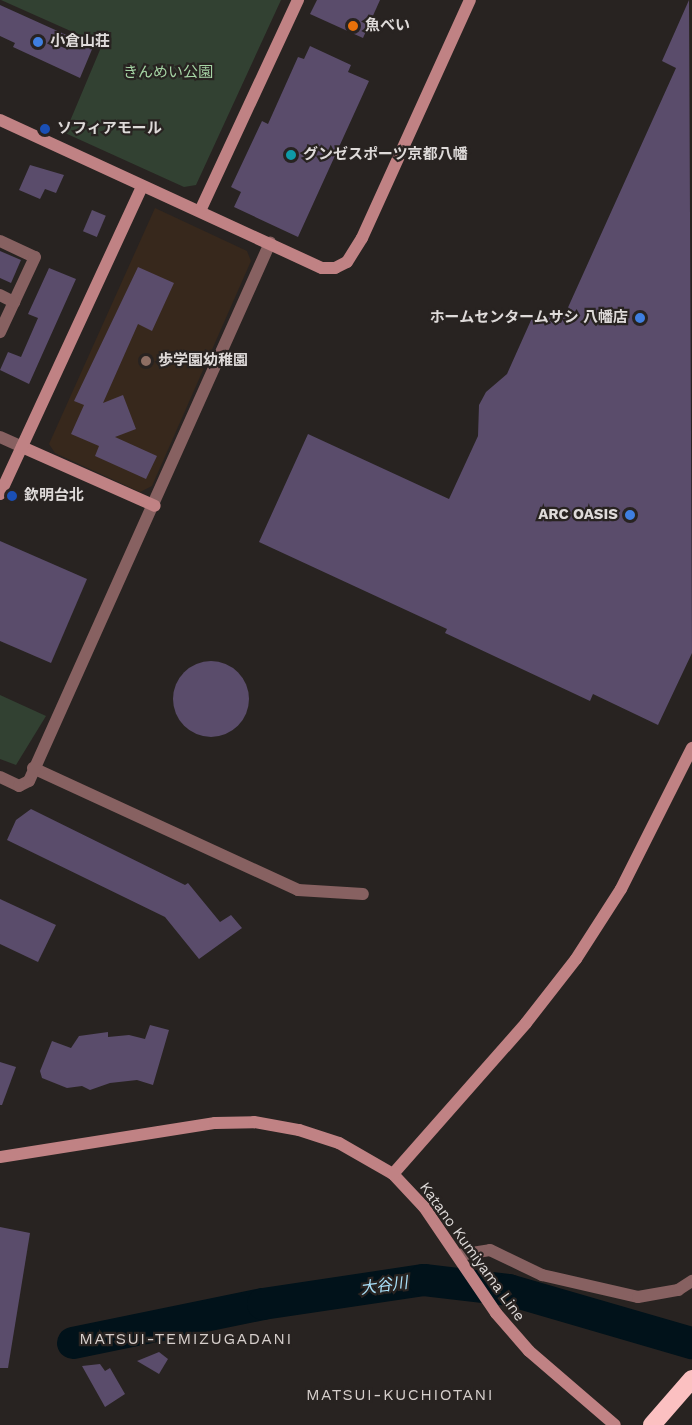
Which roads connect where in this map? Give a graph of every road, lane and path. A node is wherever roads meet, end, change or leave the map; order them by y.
1 (298, 0) edge
2 (470, 0) edge
3 (0, 120) edge
4 (142, 186) junction
5 (200, 211) junction
6 (0, 241) edge
7 (270, 243) junction
8 (0, 296) edge
9 (14, 302) junction
10 (0, 333) edge
11 (0, 437) edge
12 (22, 447) junction
13 (0, 494) edge
14 (154, 506) junction
15 (692, 748) edge
16 (33, 768) junction
17 (0, 777) edge
18 (363, 894) dead end
19 (0, 1157) edge
20 (393, 1174) junction
21 (459, 1255) junction
22 (692, 1281) edge
23 (692, 1379) edge
24 (615, 1425) edge
25 (652, 1425) edge

1 - 5 street
2 - 7 street
3 - 4 street
4 - 5 street
4 - 12 street
5 - 7 street
6 - 9 street
7 - 14 street
8 - 9 street
9 - 10 street
11 - 12 street
12 - 13 street
12 - 14 street
14 - 16 street
15 - 20 street
16 - 17 street
16 - 18 street
19 - 20 street, Katano Kumiyama Line
20 - 21 street, Katano Kumiyama Line
21 - 22 street
21 - 24 street, Katano Kumiyama Line
23 - 25 highway

